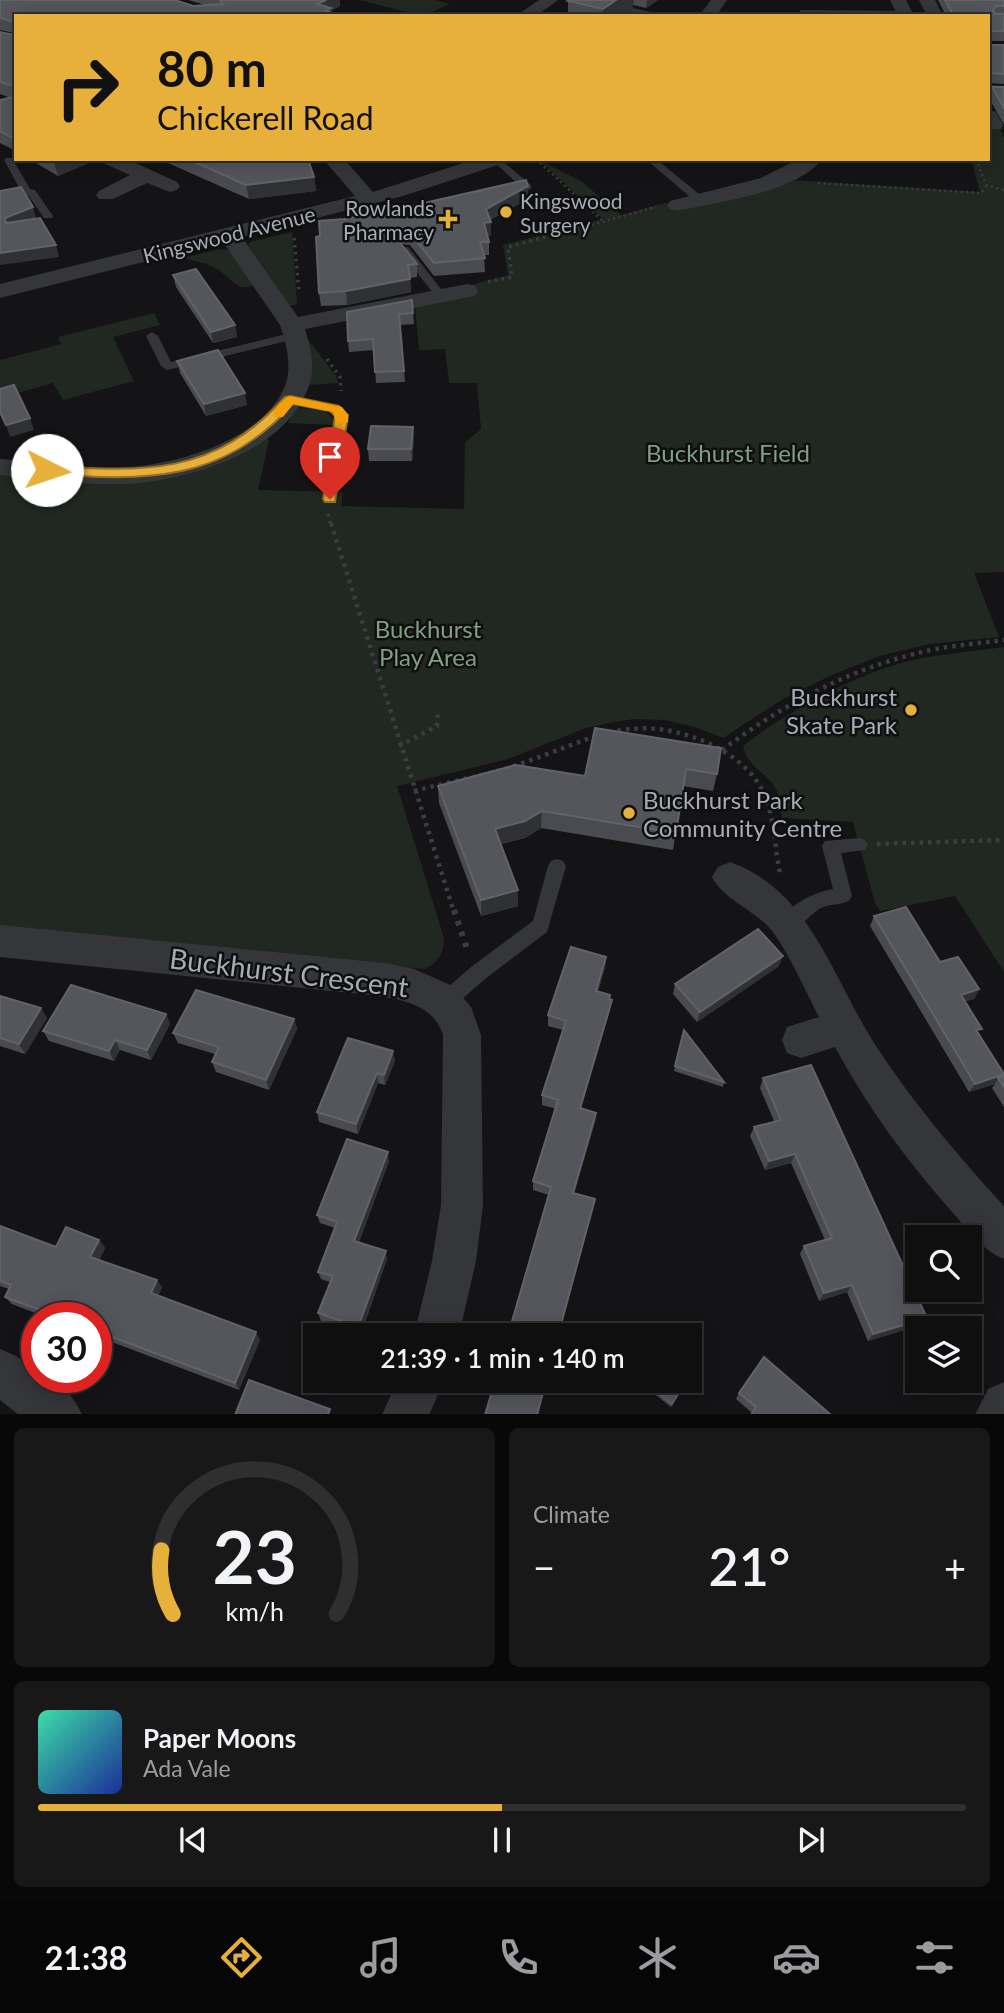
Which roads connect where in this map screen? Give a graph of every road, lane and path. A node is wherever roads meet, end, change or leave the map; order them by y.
1 (550, 0) edge
2 (574, 0) edge
3 (903, 10) edge
4 (803, 12) dead end
5 (527, 14) edge
6 (637, 14) edge
7 (9, 160) dead end
8 (114, 161) edge
9 (335, 161) edge
10 (493, 161) edge
11 (497, 161) edge
12 (538, 161) edge
13 (658, 161) edge
14 (810, 161) edge
15 (977, 161) edge
16 (145, 176) junction
17 (775, 180) junction
18 (987, 185) junction
19 (170, 186) dead end
20 (1004, 190) edge
21 (26, 191) junction
22 (500, 193) edge
23 (106, 195) dead end
24 (0, 197) edge
25 (367, 197) junction
26 (699, 200) junction
27 (677, 205) joint
28 (48, 216) dead end
29 (293, 218) junction
30 (603, 221) junction
31 (229, 234) junction
32 (404, 249) edge
33 (0, 291) edge
34 (467, 291) joint
35 (442, 296) junction
36 (295, 328) junction
37 (152, 336) dead end
38 (290, 400) junction
39 (0, 467) edge
40 (330, 499) joint
41 (1004, 640) edge
42 (438, 712) dead end
43 (399, 746) junction
44 (722, 750) junction
45 (414, 791) junction
46 (1004, 840) edge
47 (859, 845) joint
48 (557, 866) dead end
49 (730, 877) dead end
50 (790, 923) junction
51 (0, 941) edge
52 (478, 973) junction
53 (445, 1002) junction
54 (844, 1027) junction
55 (801, 1040) dead end
56 (1004, 1238) edge
57 (440, 1323) edge
58 (0, 1372) edge
59 (415, 1393) edge
60 (58, 1414) edge
61 (405, 1414) edge

1 - 5 street
2 - 6 street
3 - 4 lane
7 - 21 lane
8 - 16 street
9 - 25 street
10 - 25 street, Kingswood Avenue
11 - 22 lane
12 - 30 path
13 - 26 lane
14 - 17 street
15 - 18 path
16 - 19 street
16 - 23 street
17 - 18 path
17 - 26 street
18 - 20 path
21 - 24 lane
21 - 28 lane
25 - 29 street, Kingswood Avenue
26 - 27 street
27 - 30 path
29 - 31 street, Kingswood Avenue
29 - 36 path
30 - 34 path
31 - 33 street, Kingswood Avenue
31 - 36 street
32 - 35 lane
34 - 35 street
35 - 36 street
36 - 37 lane
36 - 38 street
38 - 39 street
38 - 40 lane
40 - 43 path
41 - 44 path
42 - 43 path
43 - 45 path
44 - 45 path
44 - 50 path
45 - 52 path
46 - 47 path
47 - 50 lane
48 - 52 lane
49 - 50 street
50 - 54 street
51 - 53 street, Buckhurst Crescent
52 - 53 lane
53 - 57 street
54 - 55 street
54 - 56 street
58 - 60 street
59 - 61 street

